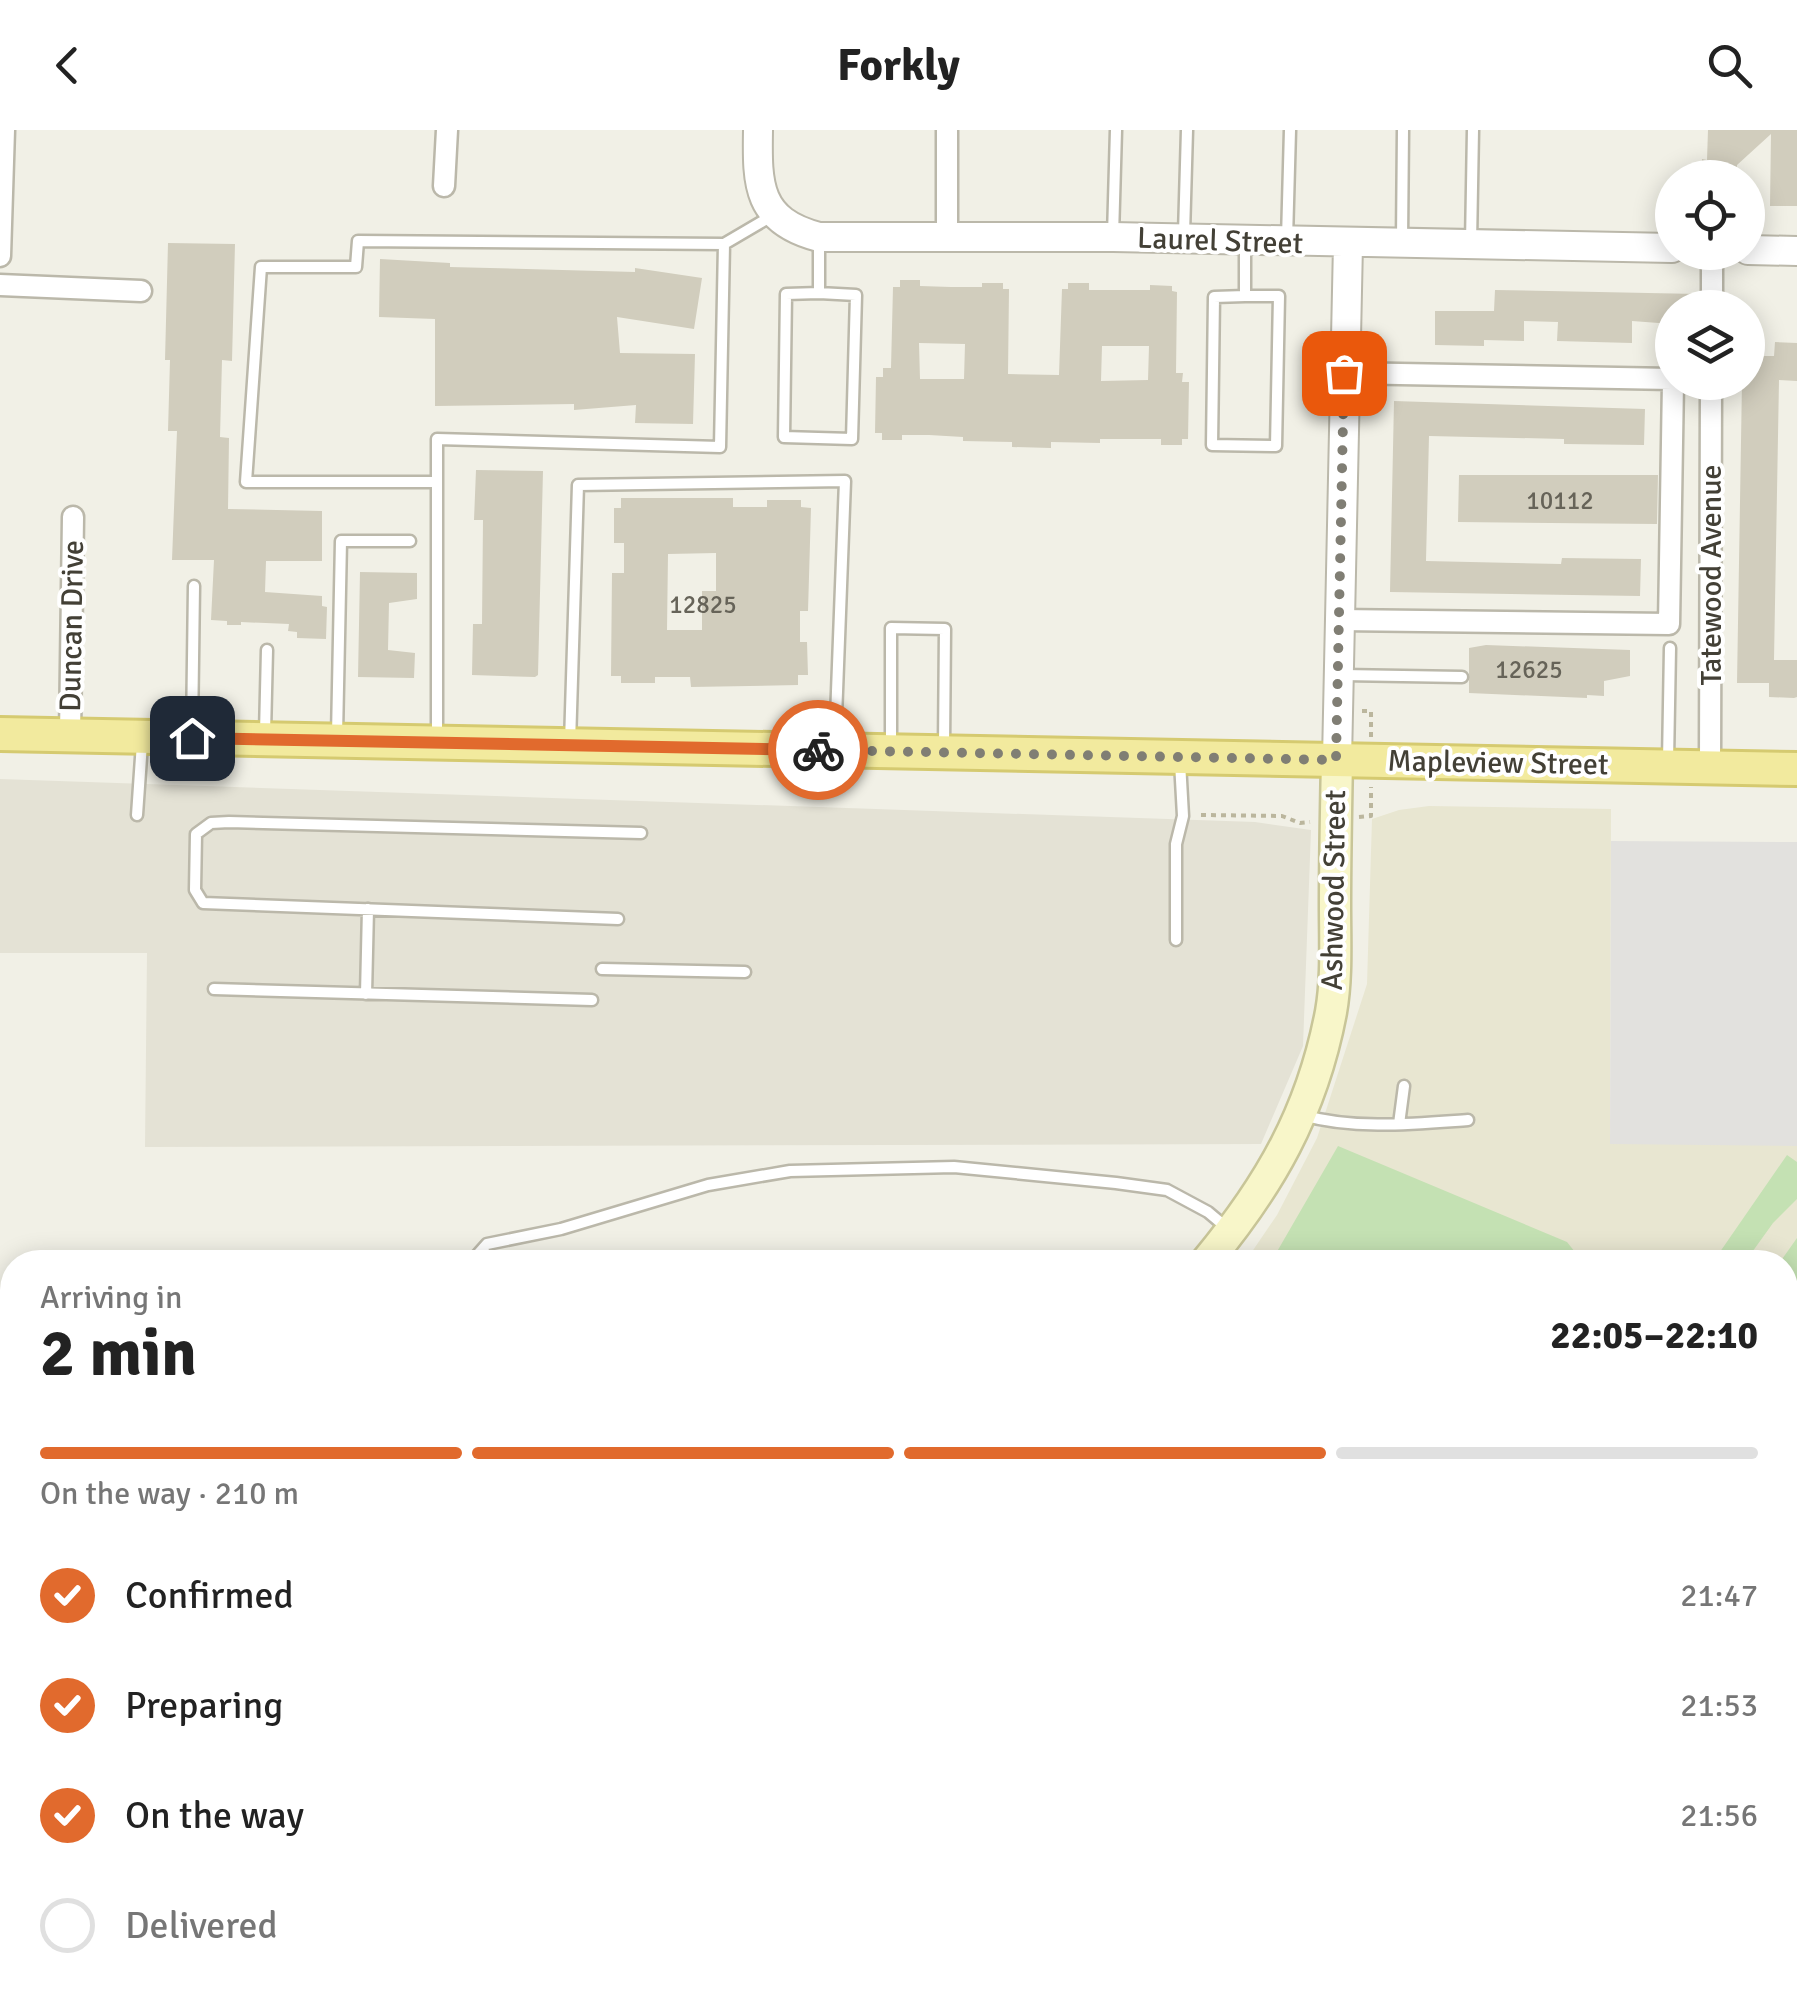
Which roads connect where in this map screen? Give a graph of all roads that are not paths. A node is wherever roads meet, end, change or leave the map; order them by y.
1 (4, 130) edge
2 (447, 130) edge
3 (758, 130) edge
4 (947, 130) edge
5 (1116, 130) edge
6 (1187, 130) edge
7 (1290, 130) edge
8 (1404, 130) edge
9 (1473, 130) edge
10 (444, 186) dead end
11 (775, 214) junction
12 (819, 236) junction
13 (1113, 237) junction
14 (947, 238) junction
15 (1184, 240) junction
16 (1245, 242) junction
17 (1286, 242) junction
18 (1402, 242) junction
19 (724, 244) junction
20 (1348, 244) junction
21 (1470, 244) junction
22 (1655, 248) edge
23 (1765, 250) edge
24 (1797, 251) edge
25 (0, 256) edge
26 (0, 285) edge
27 (142, 291) dead end
28 (819, 293) junction
29 (1245, 296) junction
30 (1344, 373) junction
31 (1655, 380) edge
32 (1673, 400) edge
33 (1712, 400) edge
34 (437, 482) junction
35 (73, 517) dead end
36 (410, 541) dead end
37 (194, 586) dead end
38 (1339, 620) junction
39 (1670, 648) dead end
40 (267, 650) dead end
41 (1338, 674) junction
42 (1462, 677) dead end
43 (0, 734) edge
44 (70, 735) junction
45 (143, 737) junction
46 (192, 738) junction
47 (264, 739) junction
48 (337, 741) junction
49 (437, 743) junction
50 (570, 745) junction
51 (835, 750) junction
52 (892, 751) junction
53 (944, 752) junction
54 (1179, 757) junction
55 (1336, 760) junction
56 (1668, 767) junction
57 (1710, 768) junction
58 (1797, 769) edge
59 (137, 815) dead end
60 (641, 833) dead end
61 (368, 909) junction
62 (618, 918) dead end
63 (1176, 940) dead end
64 (602, 969) dead end
65 (745, 972) dead end
66 (214, 989) dead end
67 (366, 994) junction
68 (592, 1000) dead end
69 (1404, 1086) dead end
70 (1301, 1115) junction
71 (1468, 1120) dead end
72 (1399, 1124) junction
73 (1232, 1232) junction
74 (482, 1250) edge
75 (1216, 1250) edge

1 - 25 street
2 - 10 street
3 - 11 street
4 - 14 street
5 - 13 lane
6 - 15 lane
7 - 17 lane
8 - 18 lane
9 - 21 lane
11 - 12 street, Laurel Street
11 - 19 lane
12 - 14 street, Laurel Street
12 - 28 lane
13 - 14 street, Laurel Street
13 - 15 street, Laurel Street
15 - 16 street, Laurel Street
16 - 17 street, Laurel Street
16 - 29 lane
17 - 20 street, Laurel Street
18 - 20 street, Laurel Street
18 - 21 street, Laurel Street
19 - 34 lane
19 - 34 lane
20 - 30 street, Ashwood Street
21 - 22 street, Laurel Street
23 - 24 street
26 - 27 street
28 - 28 lane
29 - 29 lane
30 - 31 street
30 - 38 street, Ashwood Street
32 - 38 street
33 - 57 street, Tatewood Avenue
34 - 49 lane
35 - 44 street, Duncan Drive
36 - 48 lane
37 - 46 lane
38 - 41 street, Ashwood Street
39 - 56 lane
40 - 47 lane
41 - 42 lane
41 - 55 street, Ashwood Street
43 - 44 main road, Mapleview Street
44 - 45 main road, Mapleview Street
45 - 46 main road, Mapleview Street
45 - 59 lane
46 - 47 main road, Mapleview Street
47 - 48 main road, Mapleview Street
48 - 49 main road, Mapleview Street
49 - 50 main road, Mapleview Street
50 - 51 main road, Mapleview Street
50 - 51 lane
51 - 52 main road, Mapleview Street
52 - 53 main road, Mapleview Street
52 - 53 lane
53 - 54 main road, Mapleview Street
54 - 55 main road, Mapleview Street
54 - 63 lane
55 - 56 main road, Mapleview Street
55 - 70 main road, Ashwood Street
56 - 57 main road, Mapleview Street
57 - 58 main road, Mapleview Street
60 - 61 lane
61 - 62 lane
61 - 67 lane
64 - 65 lane
66 - 67 lane
67 - 68 lane
69 - 72 lane
70 - 72 lane
70 - 73 main road, Ashwood Street
71 - 72 lane
73 - 74 lane
73 - 75 main road, Ashwood Street

